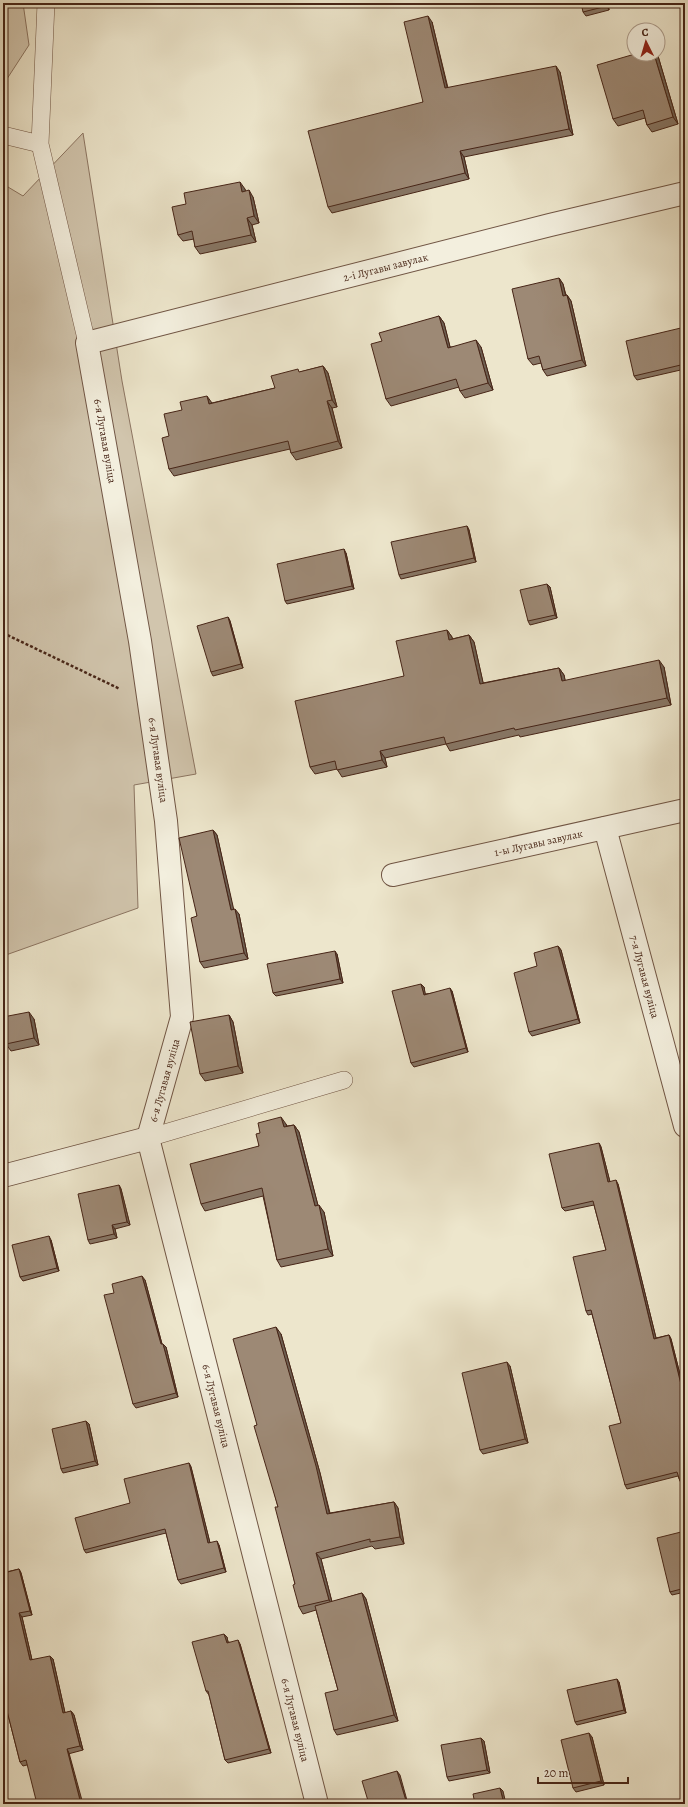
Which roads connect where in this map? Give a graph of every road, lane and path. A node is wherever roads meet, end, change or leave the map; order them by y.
1 (46, 3) edge
2 (3, 135) edge
3 (40, 144) junction
4 (685, 193) edge
5 (87, 343) junction
6 (3, 633) edge
7 (149, 704) junction
8 (685, 810) edge
9 (605, 828) junction
10 (393, 875) dead end
11 (344, 1080) dead end
12 (685, 1126) edge
13 (148, 1138) junction
14 (3, 1176) edge
15 (317, 1804) edge

1 - 3 lane
2 - 3 lane
3 - 5 lane
4 - 5 street, 2-і Лугавы завулак
5 - 7 street, 6-я Лугавая вуліца
6 - 7 path
7 - 13 street, 6-я Лугавая вуліца
8 - 9 street, 1-ы Лугавы завулак
9 - 10 street, 1-ы Лугавы завулак
9 - 12 street, 7-я Лугавая вуліца
11 - 13 lane
13 - 14 street
13 - 15 street, 6-я Лугавая вуліца

